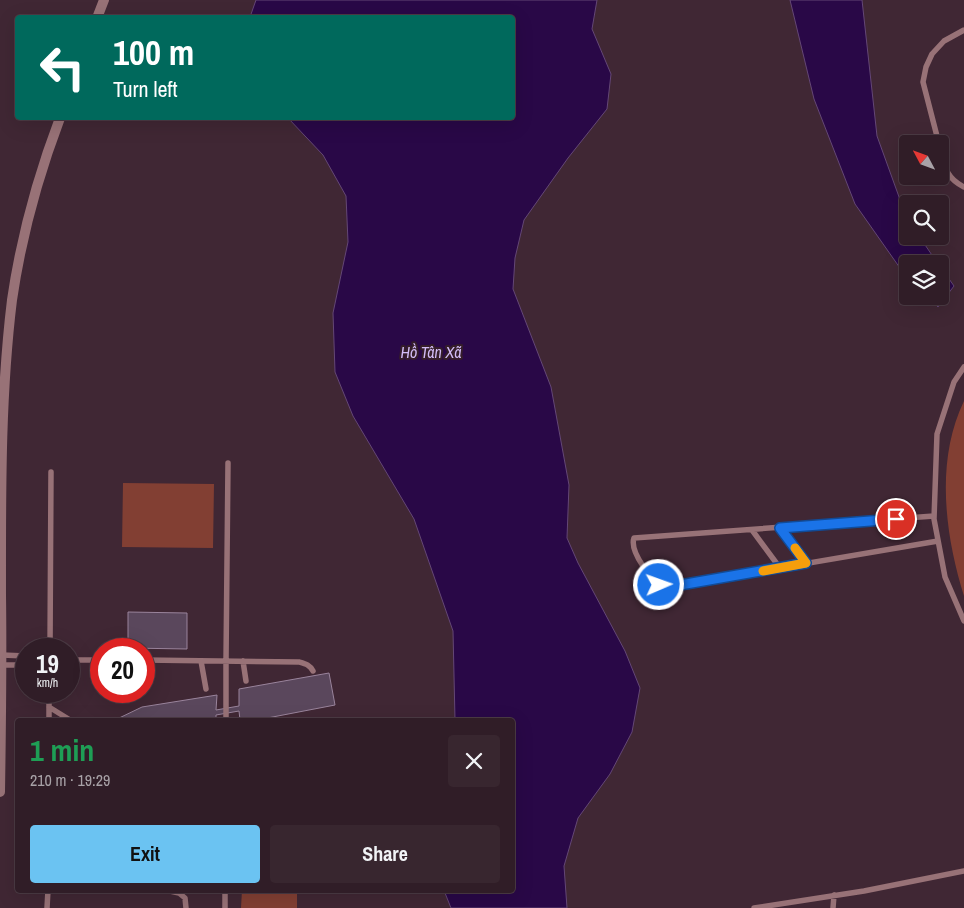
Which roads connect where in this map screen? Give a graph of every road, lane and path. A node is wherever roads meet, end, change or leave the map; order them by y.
1 (104, 0) edge
2 (98, 15) edge
3 (964, 30) edge
4 (59, 120) edge
5 (937, 135) edge
6 (949, 175) edge
7 (964, 187) edge
8 (964, 366) edge
9 (228, 463) dead end
10 (51, 472) dead end
11 (934, 516) junction
12 (780, 528) junction
13 (752, 530) junction
14 (938, 541) junction
15 (806, 563) junction
16 (780, 568) junction
17 (964, 621) edge
18 (50, 638) edge
19 (15, 658) edge
20 (2, 660) junction
21 (155, 660) edge
22 (201, 660) junction
23 (226, 661) junction
24 (243, 661) junction
25 (15, 663) edge
26 (313, 671) dead end
27 (246, 681) dead end
28 (206, 689) dead end
29 (49, 703) edge
30 (49, 707) junction
31 (49, 718) edge
32 (67, 718) edge
33 (226, 718) edge
34 (0, 792) edge
35 (964, 871) edge
36 (48, 893) edge
37 (179, 893) edge
38 (225, 893) edge
39 (834, 896) junction
40 (794, 905) edge
41 (47, 908) edge
42 (186, 908) edge
43 (224, 908) edge
44 (754, 908) edge
45 (833, 908) edge

1 - 2 street
3 - 5 lane
4 - 20 street
6 - 7 lane
8 - 11 lane
9 - 23 lane
10 - 18 lane
11 - 12 lane
11 - 14 lane
12 - 13 lane
12 - 15 lane
13 - 16 lane
13 - 16 lane
14 - 15 lane
14 - 17 lane
15 - 16 lane
19 - 20 lane
20 - 25 lane
20 - 34 street
21 - 22 lane
22 - 23 lane
22 - 28 lane
23 - 24 lane
23 - 33 lane
24 - 26 lane
24 - 27 lane
29 - 30 lane
30 - 31 lane
30 - 32 lane
35 - 39 lane
36 - 41 lane
37 - 42 lane
38 - 43 lane
39 - 40 lane
39 - 45 lane
40 - 44 lane

